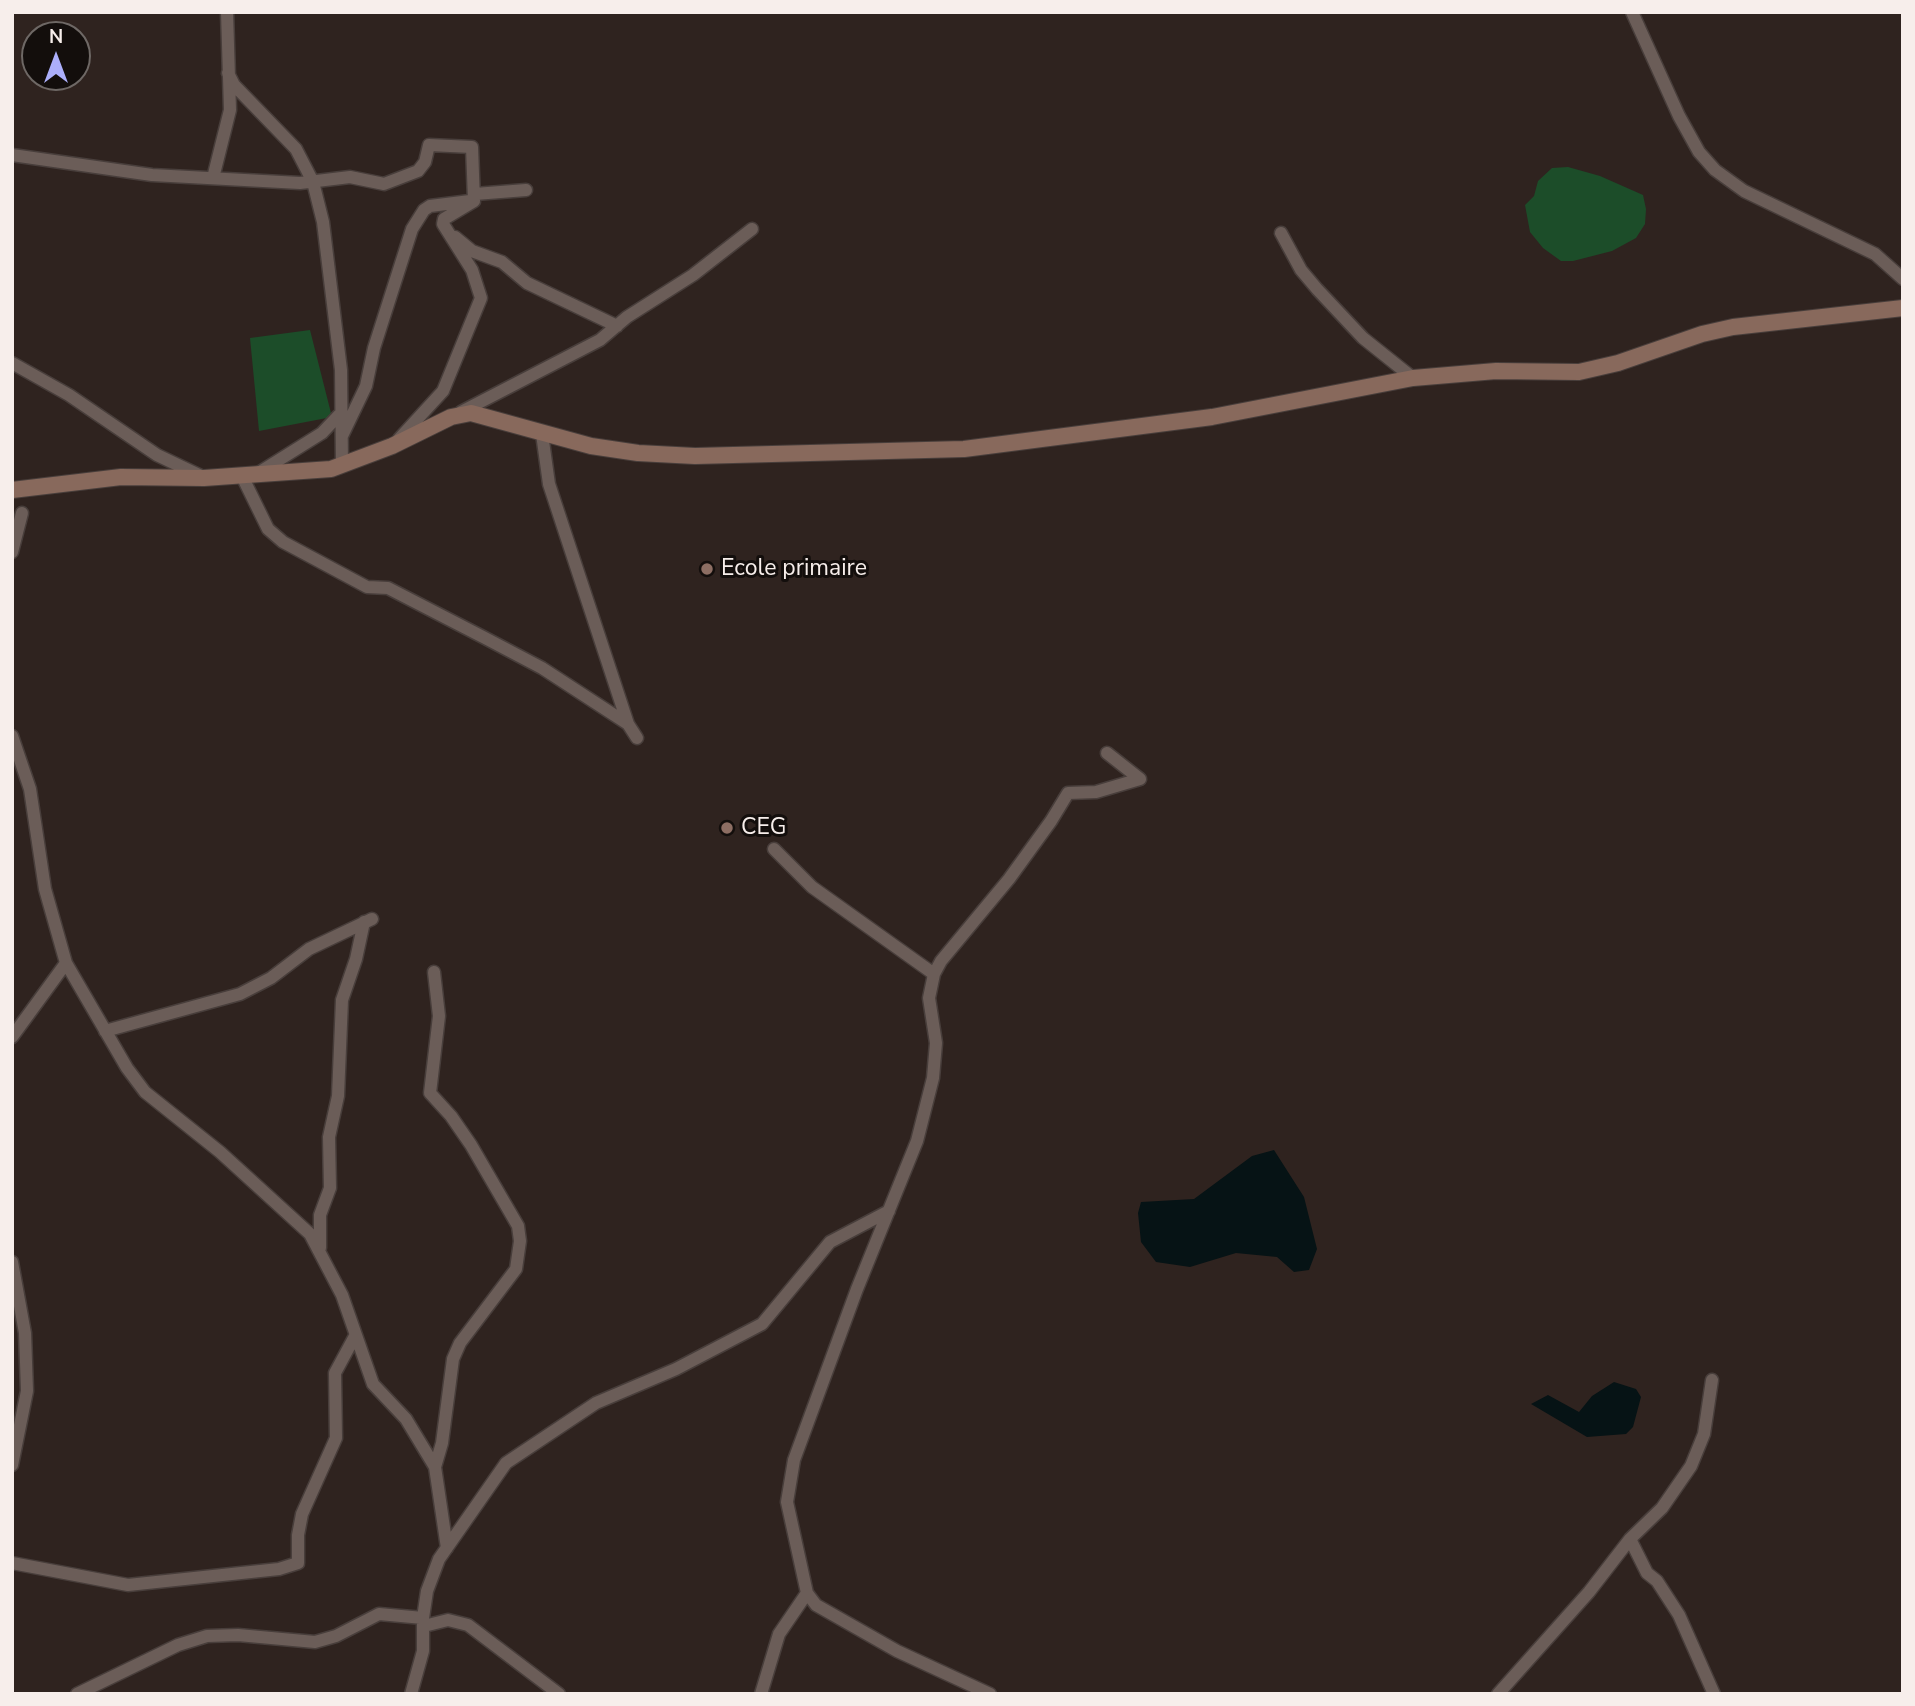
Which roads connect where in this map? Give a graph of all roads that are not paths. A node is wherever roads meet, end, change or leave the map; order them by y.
1 (227, 12) edge
2 (1632, 12) edge
3 (228, 73) junction
4 (12, 155) edge
5 (213, 178) junction
6 (313, 181) junction
7 (526, 190) dead end
8 (475, 197) junction
9 (752, 229) dead end
10 (446, 230) junction
11 (1281, 233) dead end
12 (1903, 279) edge
13 (1903, 308) edge
14 (617, 326) junction
15 (12, 363) edge
16 (1413, 378) junction
17 (339, 415) junction
18 (451, 417) junction
19 (542, 434) junction
20 (341, 440) junction
21 (392, 446) junction
22 (342, 465) junction
23 (248, 476) junction
24 (204, 478) junction
25 (12, 490) edge
26 (22, 513) dead end
27 (15, 533) edge
28 (12, 552) edge
29 (628, 724) junction
30 (12, 736) edge
31 (637, 738) dead end
32 (1107, 753) dead end
33 (774, 849) dead end
34 (66, 963) junction
35 (434, 972) dead end
36 (934, 974) junction
37 (105, 1031) junction
38 (12, 1037) edge
39 (889, 1211) junction
40 (320, 1254) junction
41 (12, 1262) edge
42 (355, 1336) junction
43 (1712, 1380) dead end
44 (12, 1465) edge
45 (435, 1467) junction
46 (1630, 1539) junction
47 (447, 1548) junction
48 (12, 1563) edge
49 (807, 1593) junction
50 (424, 1622) junction
51 (77, 1694) edge
52 (411, 1694) edge
53 (559, 1694) edge
54 (761, 1694) edge
55 (990, 1694) edge
56 (1498, 1694) edge
57 (1714, 1694) edge

1 - 3 street
2 - 12 street
3 - 5 street
3 - 6 street
4 - 5 street
5 - 6 street
6 - 8 street
6 - 17 street
7 - 8 street
8 - 10 street
8 - 20 street
9 - 14 street
10 - 14 street
10 - 21 street
11 - 16 street
13 - 16 street
14 - 18 street
15 - 24 street
16 - 19 street
17 - 20 street
17 - 23 street
18 - 19 street
18 - 21 street
19 - 29 street
20 - 22 street
21 - 22 street
22 - 23 street
23 - 24 street
23 - 29 street
24 - 25 street
26 - 27 street
27 - 28 street
29 - 31 street
30 - 34 street
32 - 36 street
33 - 36 street
34 - 37 street
34 - 38 street
35 - 45 street
36 - 39 street
37 - 40 street
37 - 40 street
39 - 47 street
39 - 49 street
40 - 42 street
41 - 44 street
42 - 45 street
42 - 48 street
43 - 46 street
45 - 47 street
46 - 56 street
46 - 57 street
47 - 50 street
49 - 54 street
49 - 55 street
50 - 51 street
50 - 52 street
50 - 53 street

